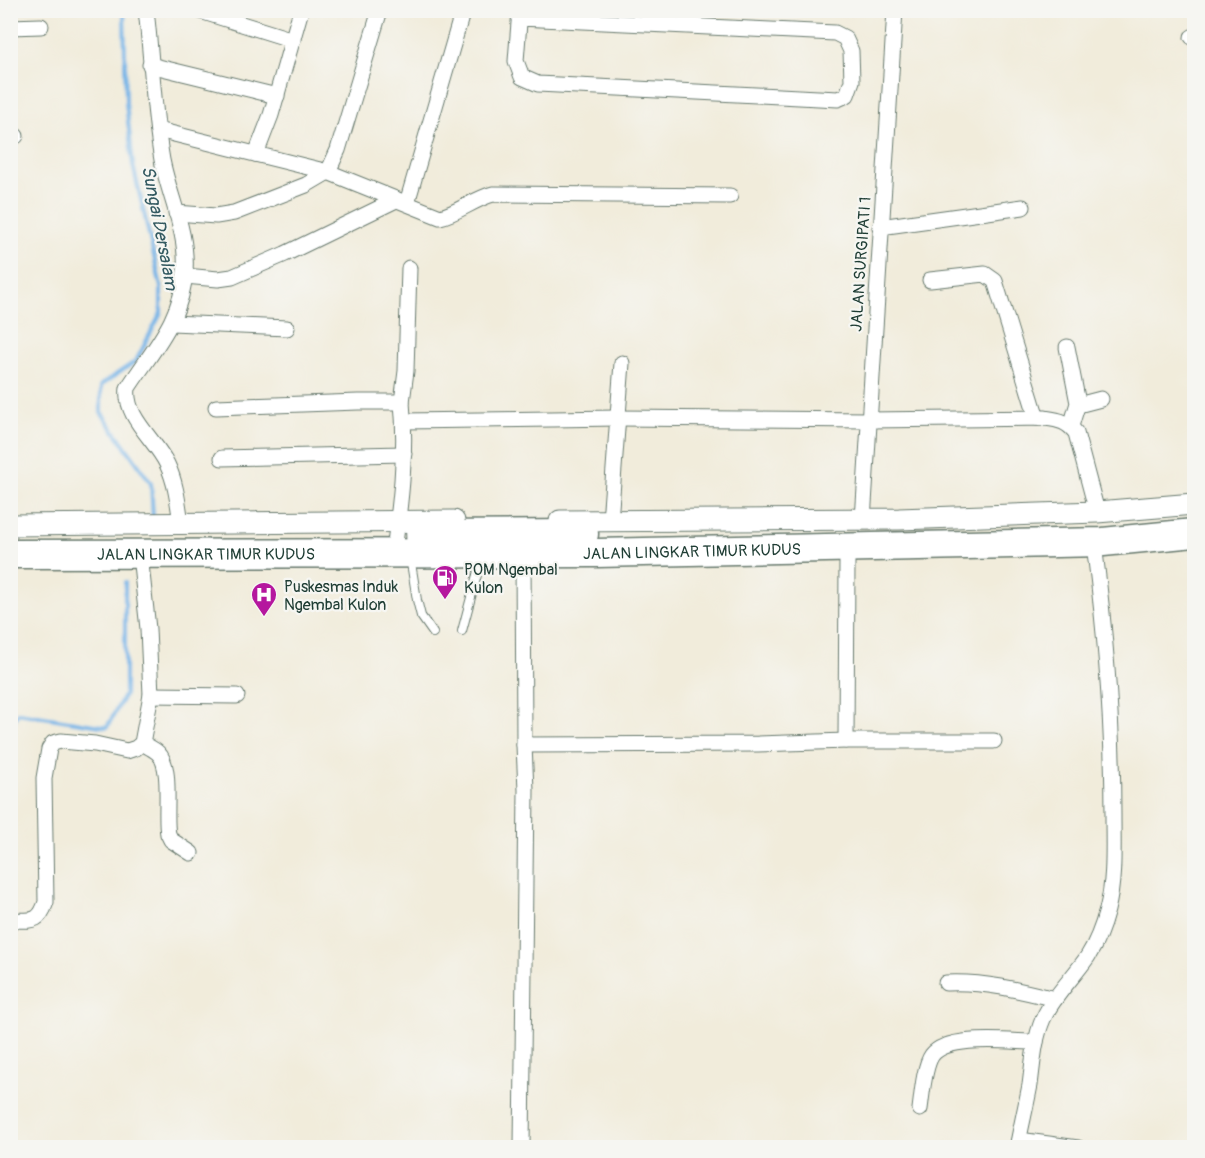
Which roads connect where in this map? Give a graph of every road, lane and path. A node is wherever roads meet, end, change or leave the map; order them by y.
1 (146, 10) edge
2 (197, 10) edge
3 (301, 10) edge
4 (380, 10) edge
5 (464, 10) edge
6 (895, 10) edge
7 (520, 14) edge
8 (41, 26) dead end
9 (10, 27) edge
10 (293, 40) junction
11 (150, 65) junction
12 (276, 96) junction
13 (158, 130) junction
14 (256, 154) junction
15 (328, 172) junction
16 (730, 196) dead end
17 (402, 202) junction
18 (1023, 207) dead end
19 (176, 213) junction
20 (880, 227) junction
21 (409, 268) dead end
22 (185, 276) junction
23 (930, 280) dead end
24 (172, 323) junction
25 (287, 328) dead end
26 (1067, 347) dead end
27 (622, 363) dead end
28 (1101, 399) dead end
29 (402, 402) junction
30 (1078, 405) junction
31 (216, 406) dead end
32 (618, 418) junction
33 (1037, 418) junction
34 (868, 420) junction
35 (404, 421) junction
36 (1071, 426) junction
37 (404, 454) junction
38 (222, 458) dead end
39 (1194, 504) edge
40 (1097, 512) junction
41 (1194, 516) edge
42 (863, 520) junction
43 (610, 521) junction
44 (181, 523) junction
45 (10, 525) edge
46 (1194, 533) edge
47 (10, 536) edge
48 (403, 543) junction
49 (481, 544) junction
50 (1194, 544) edge
51 (1095, 552) junction
52 (10, 554) edge
53 (523, 558) junction
54 (848, 561) junction
55 (141, 564) junction
56 (10, 565) edge
57 (462, 631) dead end
58 (433, 633) dead end
59 (151, 695) junction
60 (237, 696) dead end
61 (846, 741) junction
62 (994, 741) dead end
63 (142, 743) junction
64 (524, 745) junction
65 (190, 853) dead end
66 (10, 920) edge
67 (946, 983) dead end
68 (1055, 999) junction
69 (1036, 1042) junction
70 (920, 1109) dead end
71 (1018, 1144) edge
72 (522, 1148) edge
73 (1078, 1148) edge

1 - 11 street
2 - 10 street
3 - 10 street
4 - 15 street
5 - 17 street
6 - 20 street, JALAN SURGIPATI 1
7 - 7 street
8 - 9 street
10 - 12 street
11 - 12 street
11 - 13 street
12 - 14 street
13 - 14 street
13 - 19 street
14 - 15 street
15 - 17 street
15 - 19 street
16 - 17 street
17 - 22 street
18 - 20 street
19 - 22 street
20 - 34 street, JALAN SURGIPATI 1
21 - 29 street
22 - 24 street
23 - 33 street
24 - 25 street
24 - 44 street
26 - 30 street
27 - 32 street
28 - 30 street
29 - 31 street
29 - 35 street
30 - 36 street
32 - 34 street
32 - 35 street
32 - 43 street
33 - 34 street
33 - 36 street
34 - 42 street, JALAN SURGIPATI 1
35 - 37 street
36 - 40 street
37 - 38 street
37 - 48 street
39 - 40 street
40 - 42 street
41 - 49 highway, JALAN LINGKAR TIMUR KUDUS
42 - 43 street
43 - 48 street
44 - 45 street
44 - 48 street
46 - 53 highway, JALAN LINGKAR TIMUR KUDUS
47 - 48 highway, JALAN LINGKAR TIMUR KUDUS
48 - 49 highway, JALAN LINGKAR TIMUR KUDUS
48 - 52 highway, JALAN LINGKAR TIMUR KUDUS
48 - 55 street
48 - 58 lane
49 - 53 highway, JALAN LINGKAR TIMUR KUDUS
49 - 57 lane
50 - 51 street
51 - 54 street
51 - 68 street
53 - 54 street
53 - 64 street
54 - 61 street
55 - 56 street
55 - 59 street
59 - 60 street
59 - 63 street
61 - 62 street
61 - 64 street
63 - 65 street
63 - 66 street
64 - 72 street
67 - 68 street
68 - 69 street
69 - 70 street
69 - 71 street
71 - 73 street

